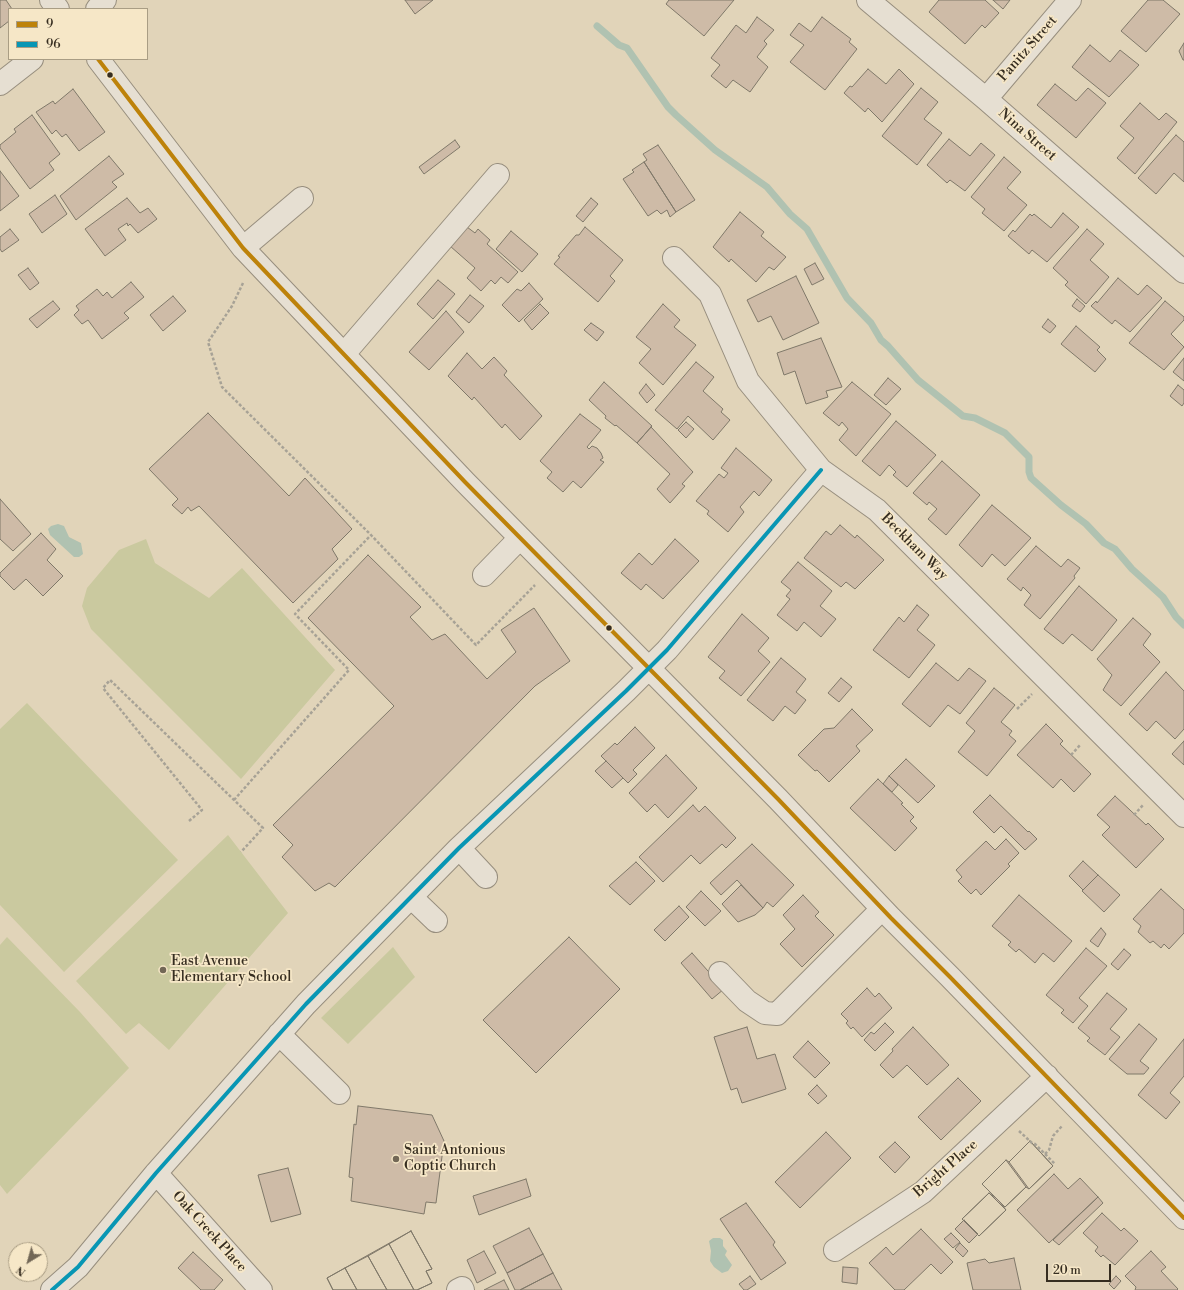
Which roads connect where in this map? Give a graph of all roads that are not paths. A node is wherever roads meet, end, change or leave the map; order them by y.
1 (51, 0) edge
2 (105, 0) edge
3 (868, 0) edge
4 (1070, 0) edge
5 (57, 8) edge
6 (98, 8) edge
7 (31, 60) edge
8 (99, 60) edge
9 (0, 84) edge
10 (986, 99) junction
11 (498, 175) dead end
12 (302, 198) dead end
13 (243, 248) junction
14 (674, 258) dead end
15 (1184, 272) edge
16 (344, 354) junction
17 (821, 470) junction
18 (520, 538) junction
19 (484, 575) dead end
20 (649, 668) junction
21 (1184, 816) edge
22 (459, 848) junction
23 (486, 877) dead end
24 (411, 896) junction
25 (882, 909) junction
26 (436, 921) dead end
27 (720, 973) dead end
28 (279, 1034) junction
29 (1047, 1076) junction
30 (339, 1092) dead end
31 (156, 1173) junction
32 (1184, 1218) edge
33 (835, 1250) dead end
34 (52, 1290) edge
35 (261, 1290) edge
36 (458, 1290) edge
37 (463, 1290) edge

1 - 5 street
2 - 6 street
3 - 10 street, Nina Street
4 - 10 street, Panitz Street
7 - 9 street
8 - 13 street
10 - 15 street, Nina Street
11 - 16 street
12 - 13 street
13 - 16 street
14 - 17 street, Beckham Way
16 - 18 street
17 - 20 street
17 - 21 street, Beckham Way
18 - 19 street
18 - 20 street
20 - 22 street
20 - 25 street
22 - 23 street
22 - 24 street
24 - 26 street
24 - 28 street
25 - 27 street
25 - 29 street
28 - 30 street
28 - 31 street
29 - 32 street
29 - 33 street, Bright Place
31 - 34 street
31 - 35 street, Oak Creek Place
36 - 37 street

